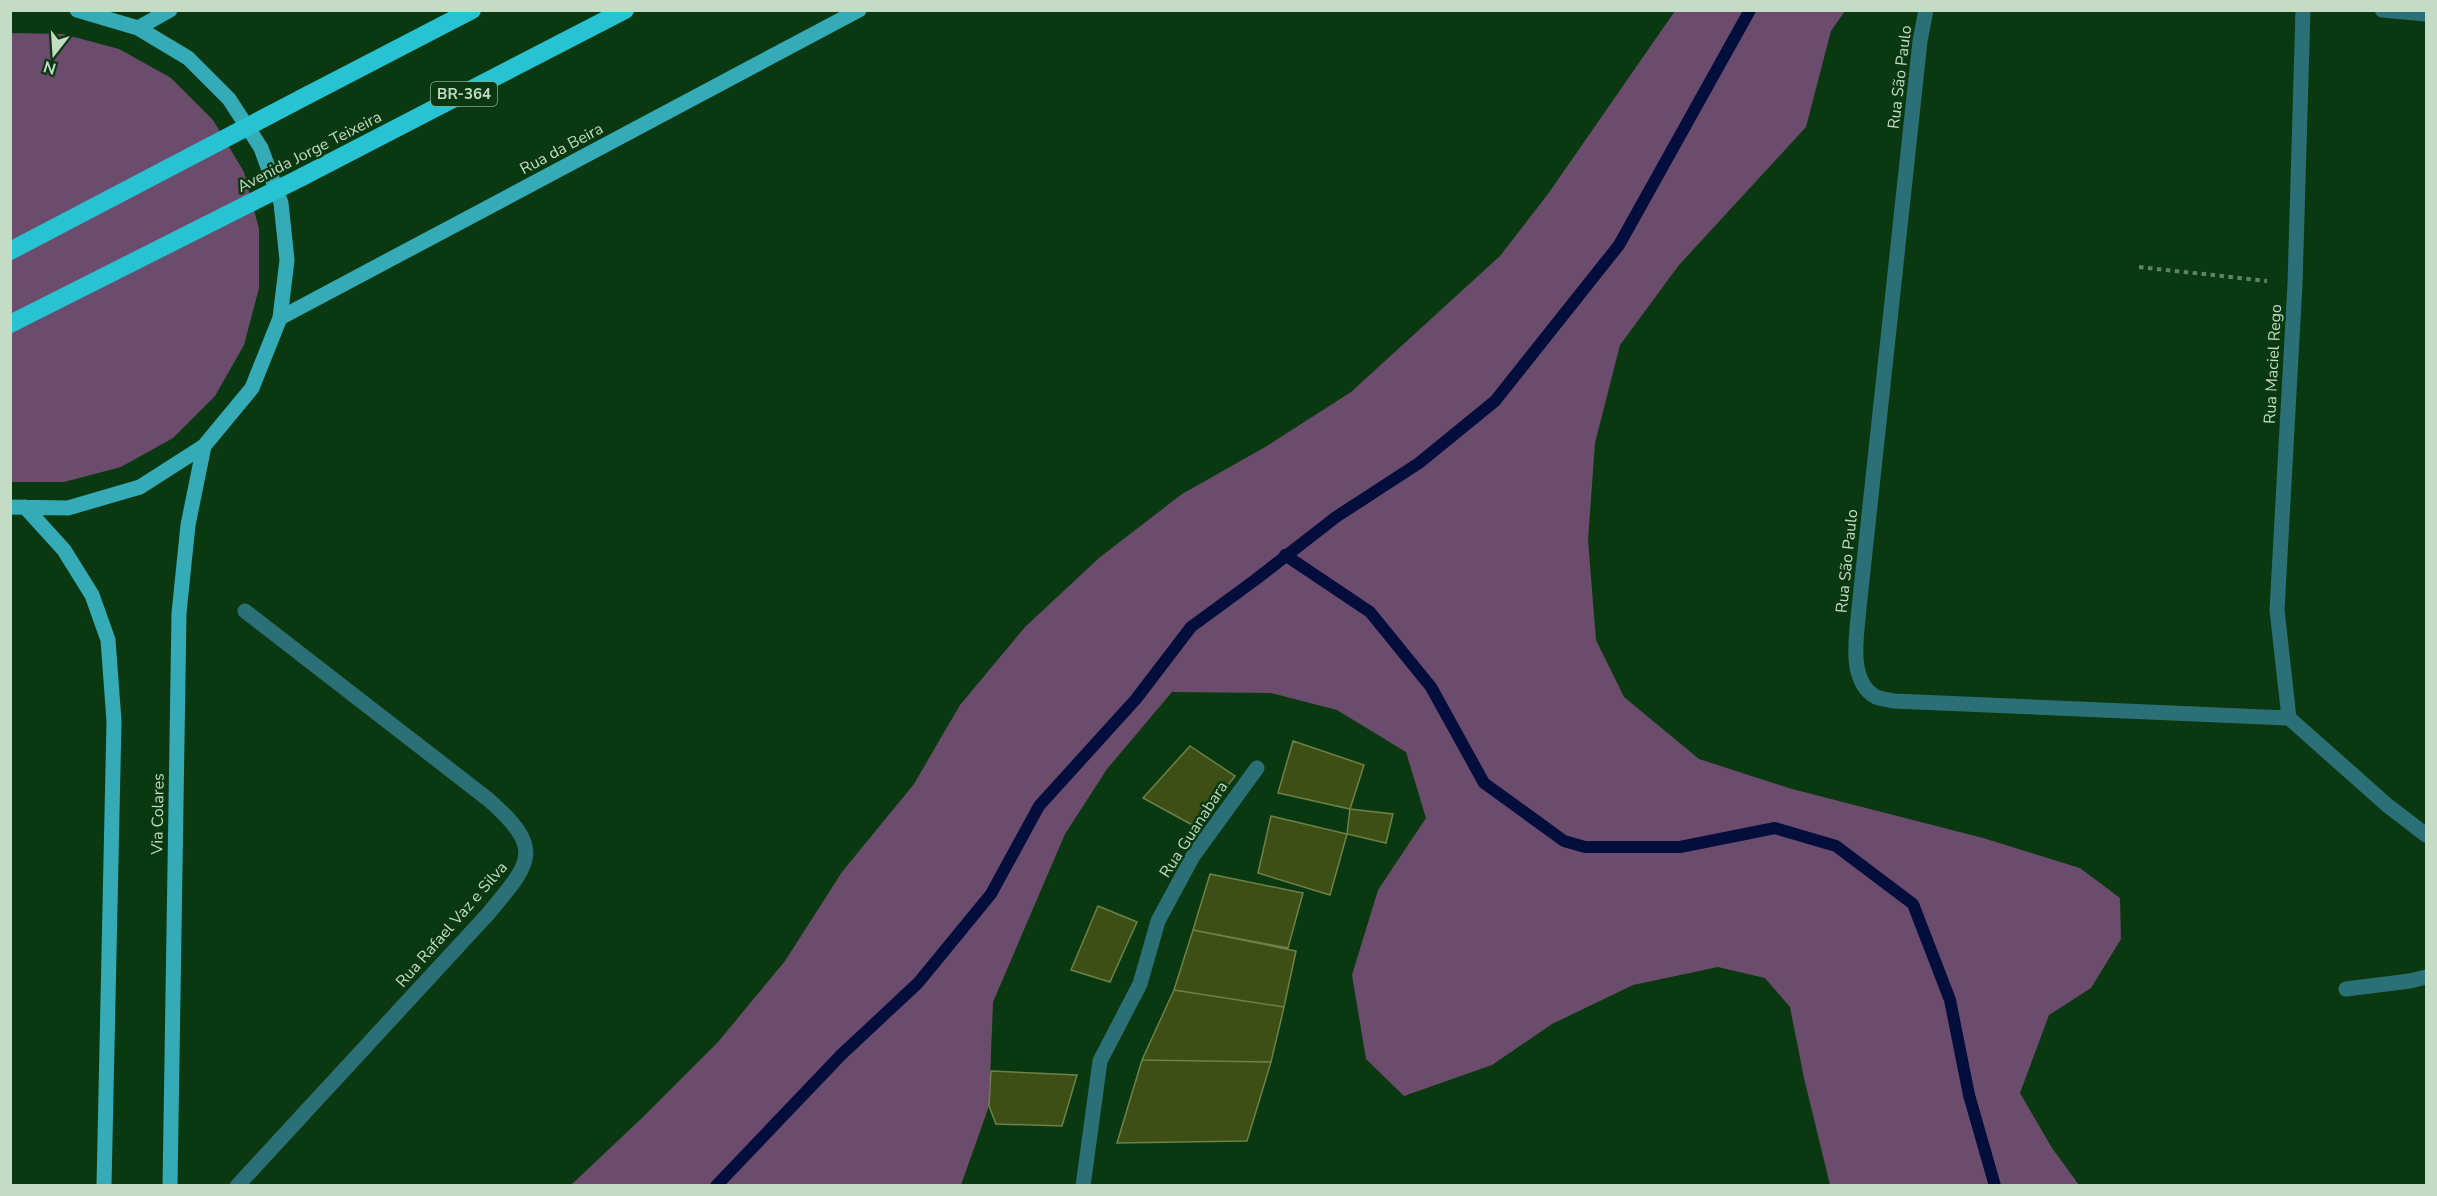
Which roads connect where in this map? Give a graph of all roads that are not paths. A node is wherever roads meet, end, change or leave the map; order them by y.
1 (77, 10) edge
2 (170, 10) edge
3 (472, 10) edge
4 (625, 10) edge
5 (860, 10) edge
6 (1926, 10) edge
7 (2303, 10) edge
8 (2382, 10) edge
9 (2427, 14) edge
10 (138, 28) junction
11 (10, 251) edge
12 (280, 318) junction
13 (10, 324) edge
14 (204, 446) junction
15 (18, 507) edge
16 (245, 611) dead end
17 (2289, 718) junction
18 (1257, 768) dead end
19 (2427, 835) edge
20 (2427, 977) edge
21 (2346, 989) dead end
22 (104, 1185) edge
23 (170, 1185) edge
24 (237, 1185) edge
25 (1083, 1185) edge

1 - 10 main road
2 - 10 main road
3 - 11 highway, bridge
4 - 13 highway, Avenida Jorge Teixeira / BR-364, bridge
5 - 12 main road, Rua da Beira
6 - 17 street, Rua São Paulo
7 - 17 street, Rua Maciel Rego
8 - 9 street
10 - 12 main road
12 - 14 main road
14 - 15 main road
14 - 23 main road, Via Colares
15 - 22 main road
16 - 24 street, Rua Rafael Vaz e Silva
17 - 19 street
18 - 25 street, Rua Guanabara
20 - 21 street

